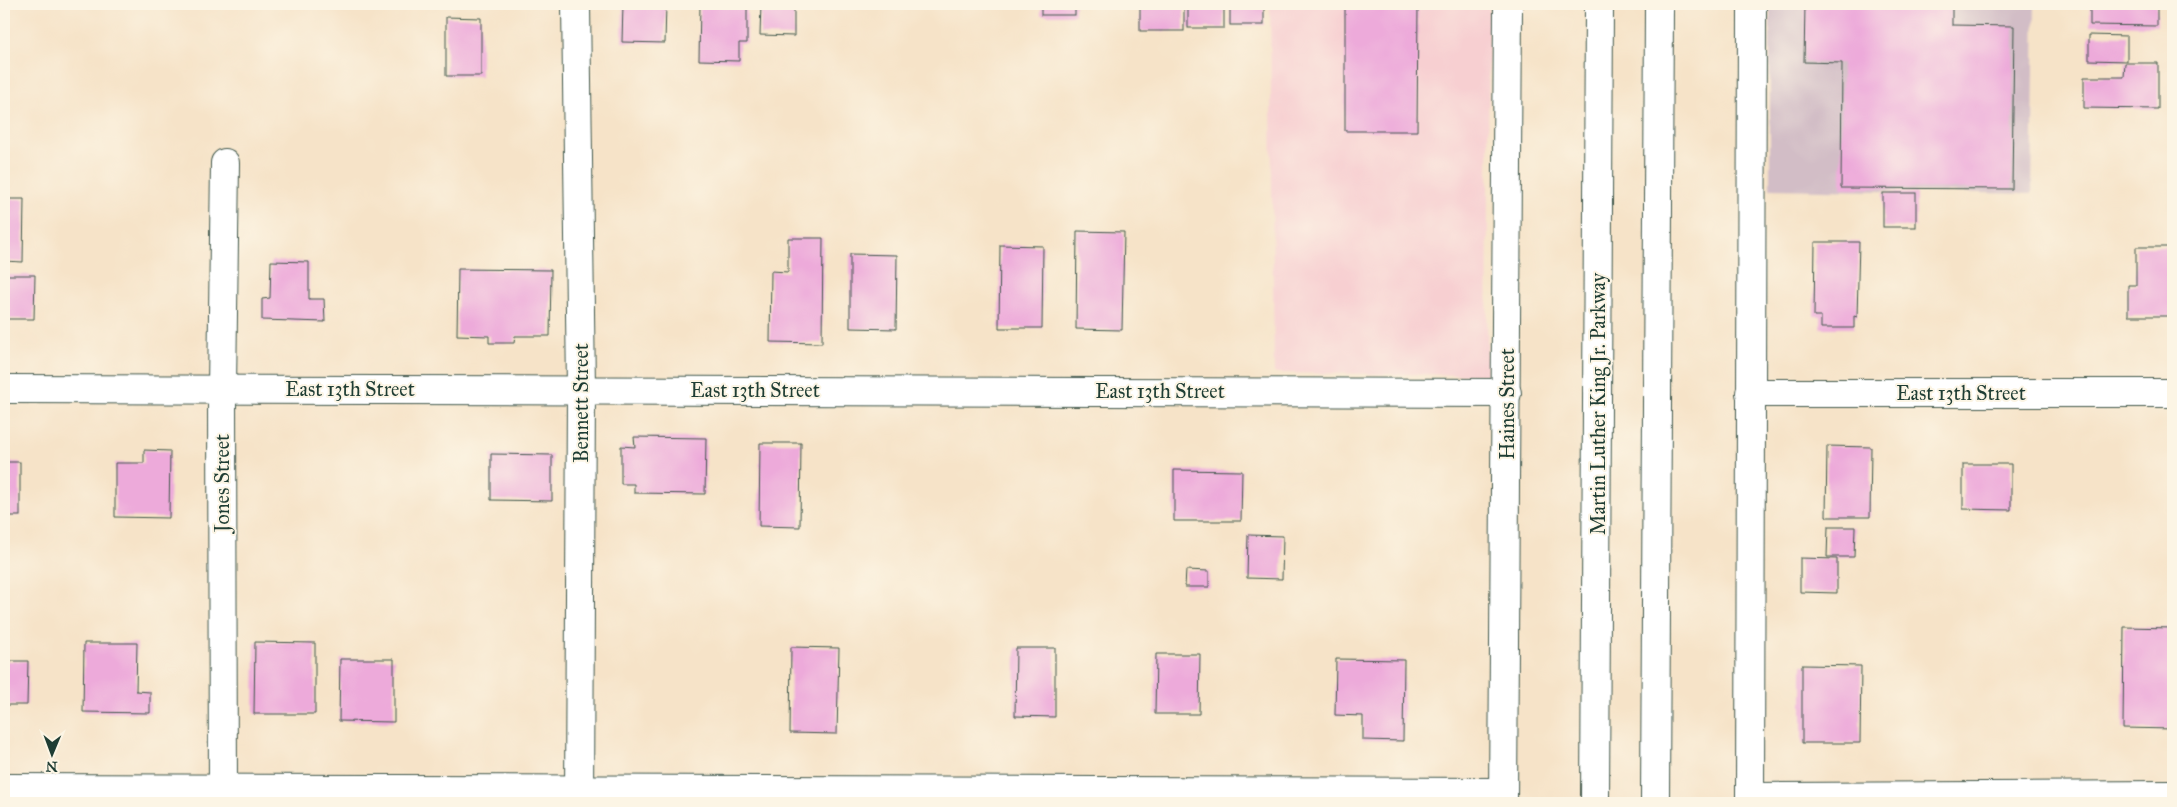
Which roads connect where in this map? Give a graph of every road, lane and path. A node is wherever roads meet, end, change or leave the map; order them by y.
1 (576, 4) edge
2 (1508, 4) edge
3 (1599, 4) edge
4 (1659, 4) edge
5 (1752, 4) edge
6 (224, 163) dead end
7 (4, 390) edge
8 (222, 390) junction
9 (582, 390) junction
10 (1507, 393) junction
11 (1750, 393) junction
12 (2173, 393) edge
13 (4, 788) edge
14 (223, 795) edge
15 (2173, 795) edge
16 (579, 796) edge
17 (1503, 798) edge
18 (1750, 800) edge
19 (1595, 803) edge
20 (1655, 803) edge

1 - 9 main road, Bennett Street
2 - 10 main road, Haines Street
3 - 19 main road, Martin Luther King Jr. Parkway
4 - 20 main road
5 - 11 main road
6 - 8 main road, Jones Street
7 - 8 main road, East 13th Street
8 - 9 main road, East 13th Street
8 - 14 main road, Jones Street
9 - 10 main road, East 13th Street
9 - 16 main road, Bennett Street
10 - 17 main road, Haines Street
11 - 12 main road, East 13th Street
11 - 18 main road
13 - 14 main road
14 - 16 main road
15 - 18 main road
16 - 17 main road

